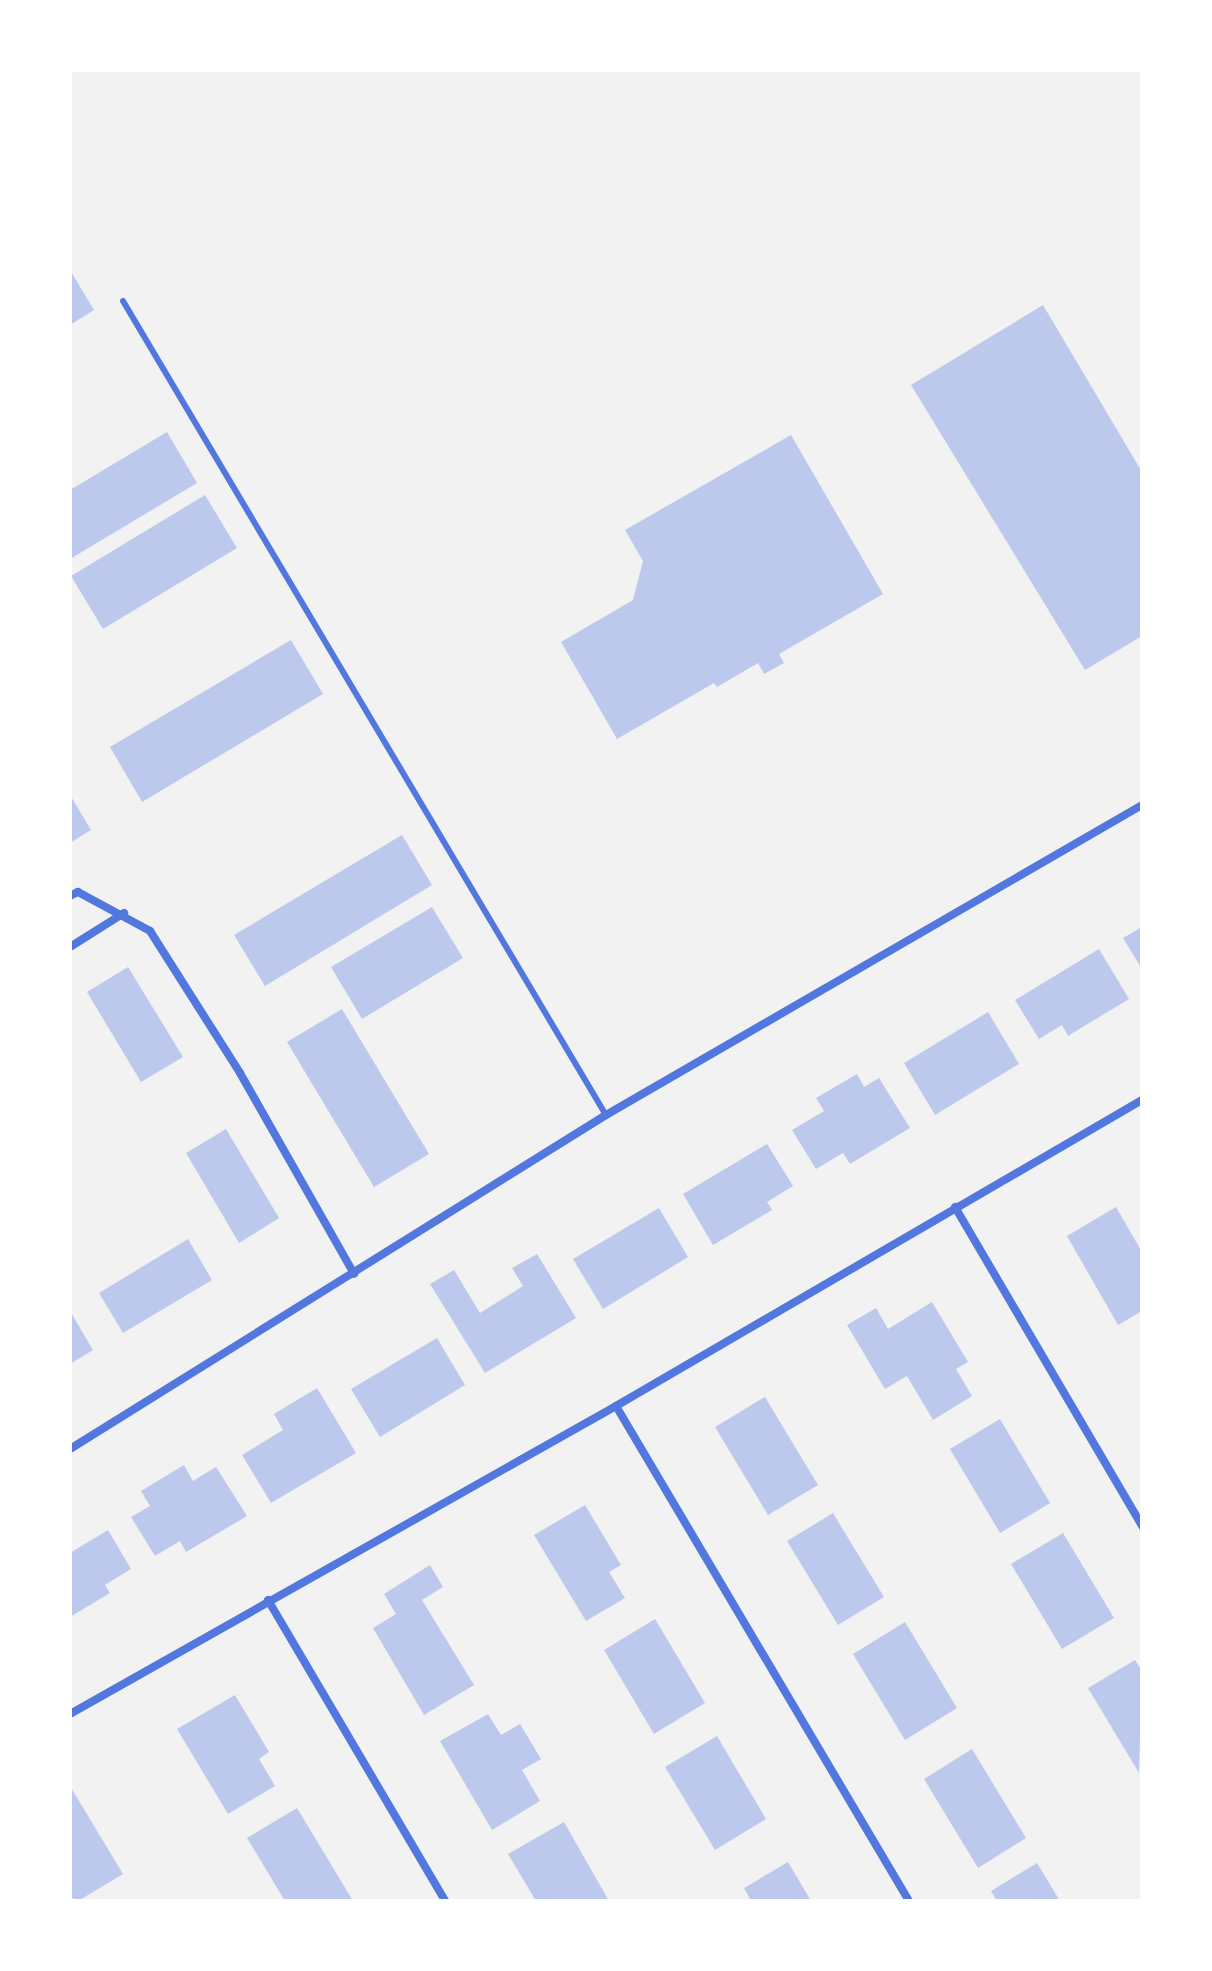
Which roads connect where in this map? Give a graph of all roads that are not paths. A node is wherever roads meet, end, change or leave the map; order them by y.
1 (123, 301) dead end
2 (1142, 805) edge
3 (70, 896) edge
4 (124, 913) junction
5 (70, 947) edge
6 (1142, 1100) edge
7 (606, 1115) junction
8 (955, 1207) junction
9 (354, 1274) junction
10 (616, 1406) junction
11 (70, 1449) edge
12 (1142, 1526) edge
13 (268, 1600) junction
14 (70, 1714) edge
15 (445, 1901) edge
16 (909, 1901) edge

1 - 7 lane
2 - 7 street
3 - 4 street
4 - 5 street
4 - 9 street
6 - 8 street
7 - 9 street
8 - 10 street
8 - 12 street
9 - 11 street
10 - 13 street
10 - 16 street
13 - 14 street
13 - 15 street

